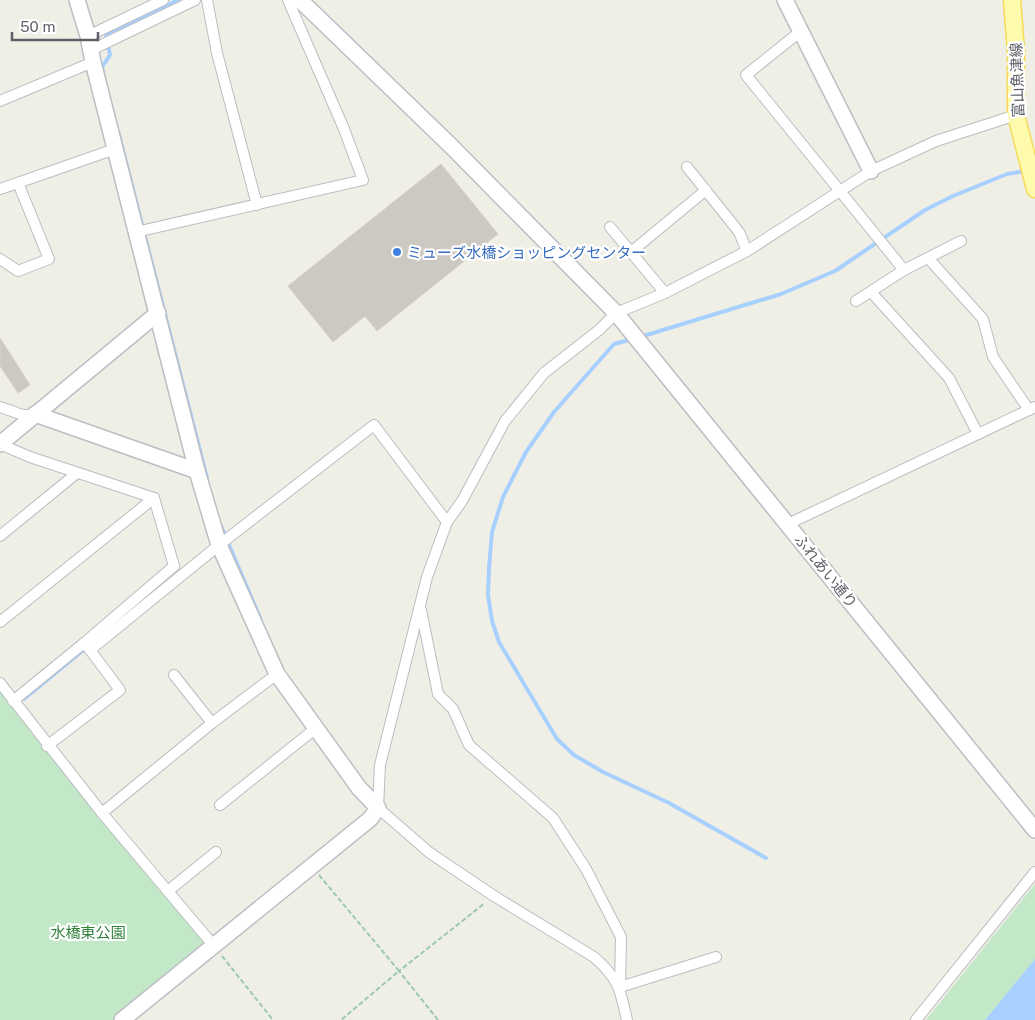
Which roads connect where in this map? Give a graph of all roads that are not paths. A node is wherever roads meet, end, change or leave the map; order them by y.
1 (77, 0) edge
2 (162, 0) edge
3 (195, 0) edge
4 (207, 0) edge
5 (288, 0) edge
6 (300, 0) edge
7 (785, 0) edge
8 (1012, 0) edge
9 (801, 31) junction
10 (91, 49) junction
11 (0, 101) edge
12 (1016, 115) junction
13 (115, 149) junction
14 (687, 167) dead end
15 (871, 171) junction
16 (18, 183) junction
17 (0, 189) edge
18 (1035, 189) edge
19 (706, 190) junction
20 (841, 192) junction
21 (257, 205) junction
22 (610, 227) dead end
23 (136, 232) junction
24 (961, 241) dead end
25 (747, 250) junction
26 (631, 252) junction
27 (928, 258) junction
28 (0, 259) edge
29 (904, 270) junction
30 (871, 292) junction
31 (665, 293) junction
32 (856, 301) dead end
33 (158, 313) junction
34 (616, 313) junction
35 (0, 407) edge
36 (1032, 408) edge
37 (35, 414) junction
38 (978, 434) junction
39 (0, 444) edge
40 (197, 471) junction
41 (77, 473) junction
42 (154, 498) junction
43 (447, 522) junction
44 (788, 524) junction
45 (0, 536) edge
46 (219, 545) junction
47 (420, 607) junction
48 (0, 622) edge
49 (87, 646) junction
50 (277, 674) junction
51 (174, 675) dead end
52 (0, 683) edge
53 (13, 700) junction
54 (212, 722) junction
55 (316, 728) junction
56 (47, 746) junction
57 (220, 805) dead end
58 (378, 808) junction
59 (102, 813) junction
60 (1035, 830) edge
61 (216, 852) dead end
62 (1035, 872) edge
63 (168, 891) junction
64 (214, 946) junction
65 (716, 956) dead end
66 (620, 986) junction
67 (122, 1020) edge
68 (627, 1020) edge
69 (916, 1020) edge

1 - 10 street
2 - 10 street
3 - 10 street
4 - 21 street
5 - 21 street
6 - 34 street, ふれあい通り
7 - 9 street
8 - 12 main road, 富山魚津線
9 - 15 street
9 - 20 street
10 - 11 street
10 - 13 street
12 - 15 street
12 - 18 main road, 富山魚津線
13 - 16 street
13 - 23 street
14 - 19 street
15 - 20 street
16 - 17 street
16 - 28 street
19 - 25 street
19 - 26 street
20 - 25 street
20 - 29 street
21 - 23 street
22 - 26 street
23 - 33 street
24 - 27 street
25 - 31 street
26 - 31 street
27 - 29 street
27 - 36 street
29 - 30 street
30 - 32 street
30 - 38 street
31 - 34 street
33 - 37 street
33 - 40 street
34 - 43 street
34 - 44 street, ふれあい通り
35 - 37 street
36 - 38 street
37 - 39 street
37 - 40 street
38 - 44 street
39 - 41 street
40 - 46 street
41 - 42 street
41 - 45 street
42 - 48 street
42 - 49 street
43 - 46 street
43 - 47 street
44 - 60 street, ふれあい通り
46 - 49 street
46 - 50 street
47 - 58 street
47 - 66 street
49 - 53 street
49 - 56 street
50 - 54 street
50 - 55 street
51 - 54 street
52 - 53 street
53 - 56 street
54 - 59 street
55 - 57 street
55 - 58 street
56 - 59 street
58 - 64 street
58 - 66 street
59 - 63 street
61 - 63 street
62 - 69 street
63 - 64 street
64 - 67 street
65 - 66 street
66 - 68 street

